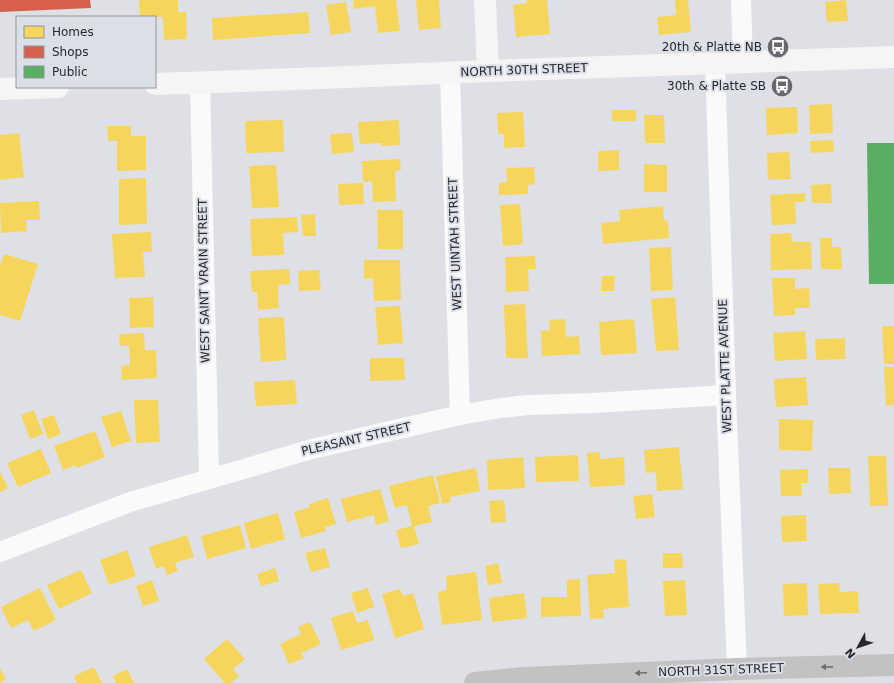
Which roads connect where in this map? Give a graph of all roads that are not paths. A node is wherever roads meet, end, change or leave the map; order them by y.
1 (485, 0) edge
2 (741, 0) edge
3 (894, 57) edge
4 (743, 62) junction
5 (715, 64) junction
6 (488, 71) junction
7 (450, 73) junction
8 (200, 83) junction
9 (156, 84) edge
10 (29, 88) edge
11 (0, 89) edge
12 (726, 395) junction
13 (460, 415) junction
14 (209, 478) junction
15 (0, 552) edge
16 (894, 665) edge
17 (738, 669) junction
18 (476, 683) edge

1 - 6 main road
2 - 4 street
3 - 4 main road, NORTH 30TH STREET
4 - 5 main road, NORTH 30TH STREET
5 - 6 main road, NORTH 30TH STREET
5 - 12 street, WEST PLATTE AVENUE
6 - 7 main road, NORTH 30TH STREET
7 - 8 main road, NORTH 30TH STREET
7 - 13 street, WEST UINTAH STREET
8 - 9 main road, NORTH 30TH STREET
8 - 14 street, WEST SAINT VRAIN STREET
10 - 11 main road
12 - 13 street, PLEASANT STREET
12 - 17 street, WEST PLATTE AVENUE
13 - 14 street, PLEASANT STREET
14 - 15 street, PLEASANT STREET
16 -> 17 main road, NORTH 31ST STREET
17 -> 18 main road, NORTH 31ST STREET

